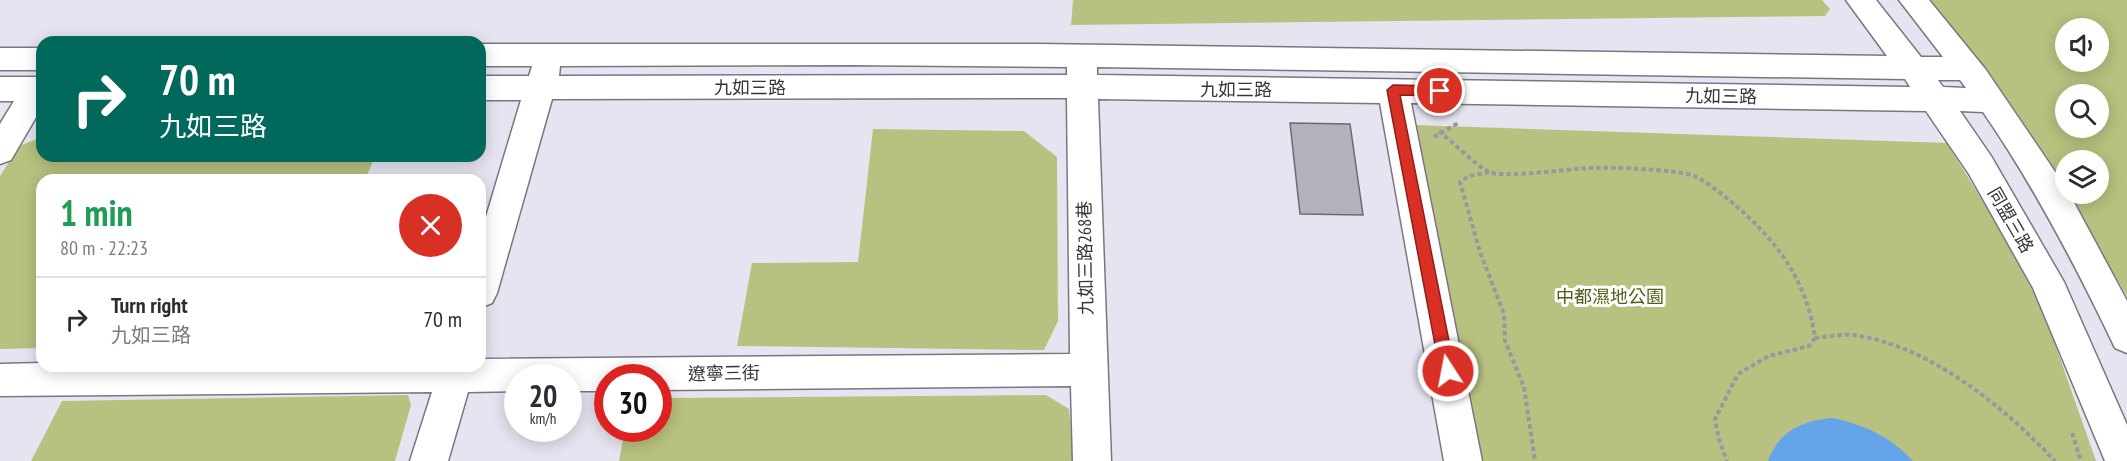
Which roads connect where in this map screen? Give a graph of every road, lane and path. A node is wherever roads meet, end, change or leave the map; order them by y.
1 (1860, 0) edge
2 (1913, 0) edge
3 (1082, 54) junction
4 (486, 55) edge
5 (550, 55) junction
6 (0, 59) edge
7 (36, 59) edge
8 (1912, 68) junction
9 (1967, 69) junction
10 (540, 87) junction
11 (1083, 87) junction
12 (486, 88) edge
13 (0, 89) edge
14 (36, 89) edge
15 (1393, 90) junction
16 (36, 95) edge
17 (1935, 99) junction
18 (1991, 100) junction
19 (1460, 122) dead end
20 (1439, 132) junction
21 (1428, 142) dead end
22 (0, 151) edge
23 (1489, 172) junction
24 (486, 272) edge
25 (2127, 337) edge
26 (1815, 338) junction
27 (1088, 370) junction
28 (486, 371) edge
29 (406, 372) edge
30 (457, 372) edge
31 (0, 380) edge
32 (2069, 424) dead end
33 (429, 461) edge
34 (1092, 461) edge
35 (1463, 461) edge
36 (1535, 461) edge
37 (1727, 461) edge
38 (2055, 461) edge
39 (2081, 461) edge
40 (2124, 461) edge

1 - 8 street, 同盟三路
2 - 9 street
3 - 5 street, 九如三路
3 - 8 street, 九如三路
3 - 11 street, 九如三路268巷
4 - 5 street, 九如三路
5 - 10 street
6 - 7 street
8 - 9 street, 九如三路
8 - 17 street, 同盟三路
9 - 18 street
10 - 11 street, 九如三路
10 - 12 street, 九如三路
10 - 24 street
11 - 15 street, 九如三路
11 - 27 street, 九如三路268巷
13 - 14 street
15 - 17 street, 九如三路
15 - 35 street
16 - 22 street
17 - 18 street, 九如三路
17 - 40 street, 同盟三路
18 - 25 street
19 - 20 path
20 - 21 path
20 - 23 path
23 - 26 path
23 - 36 path
26 - 37 path
26 - 38 path
27 - 28 street, 遼寧三街
27 - 34 street, 九如三路268巷
29 - 31 street, 遼寧三街
30 - 33 street
32 - 39 path

